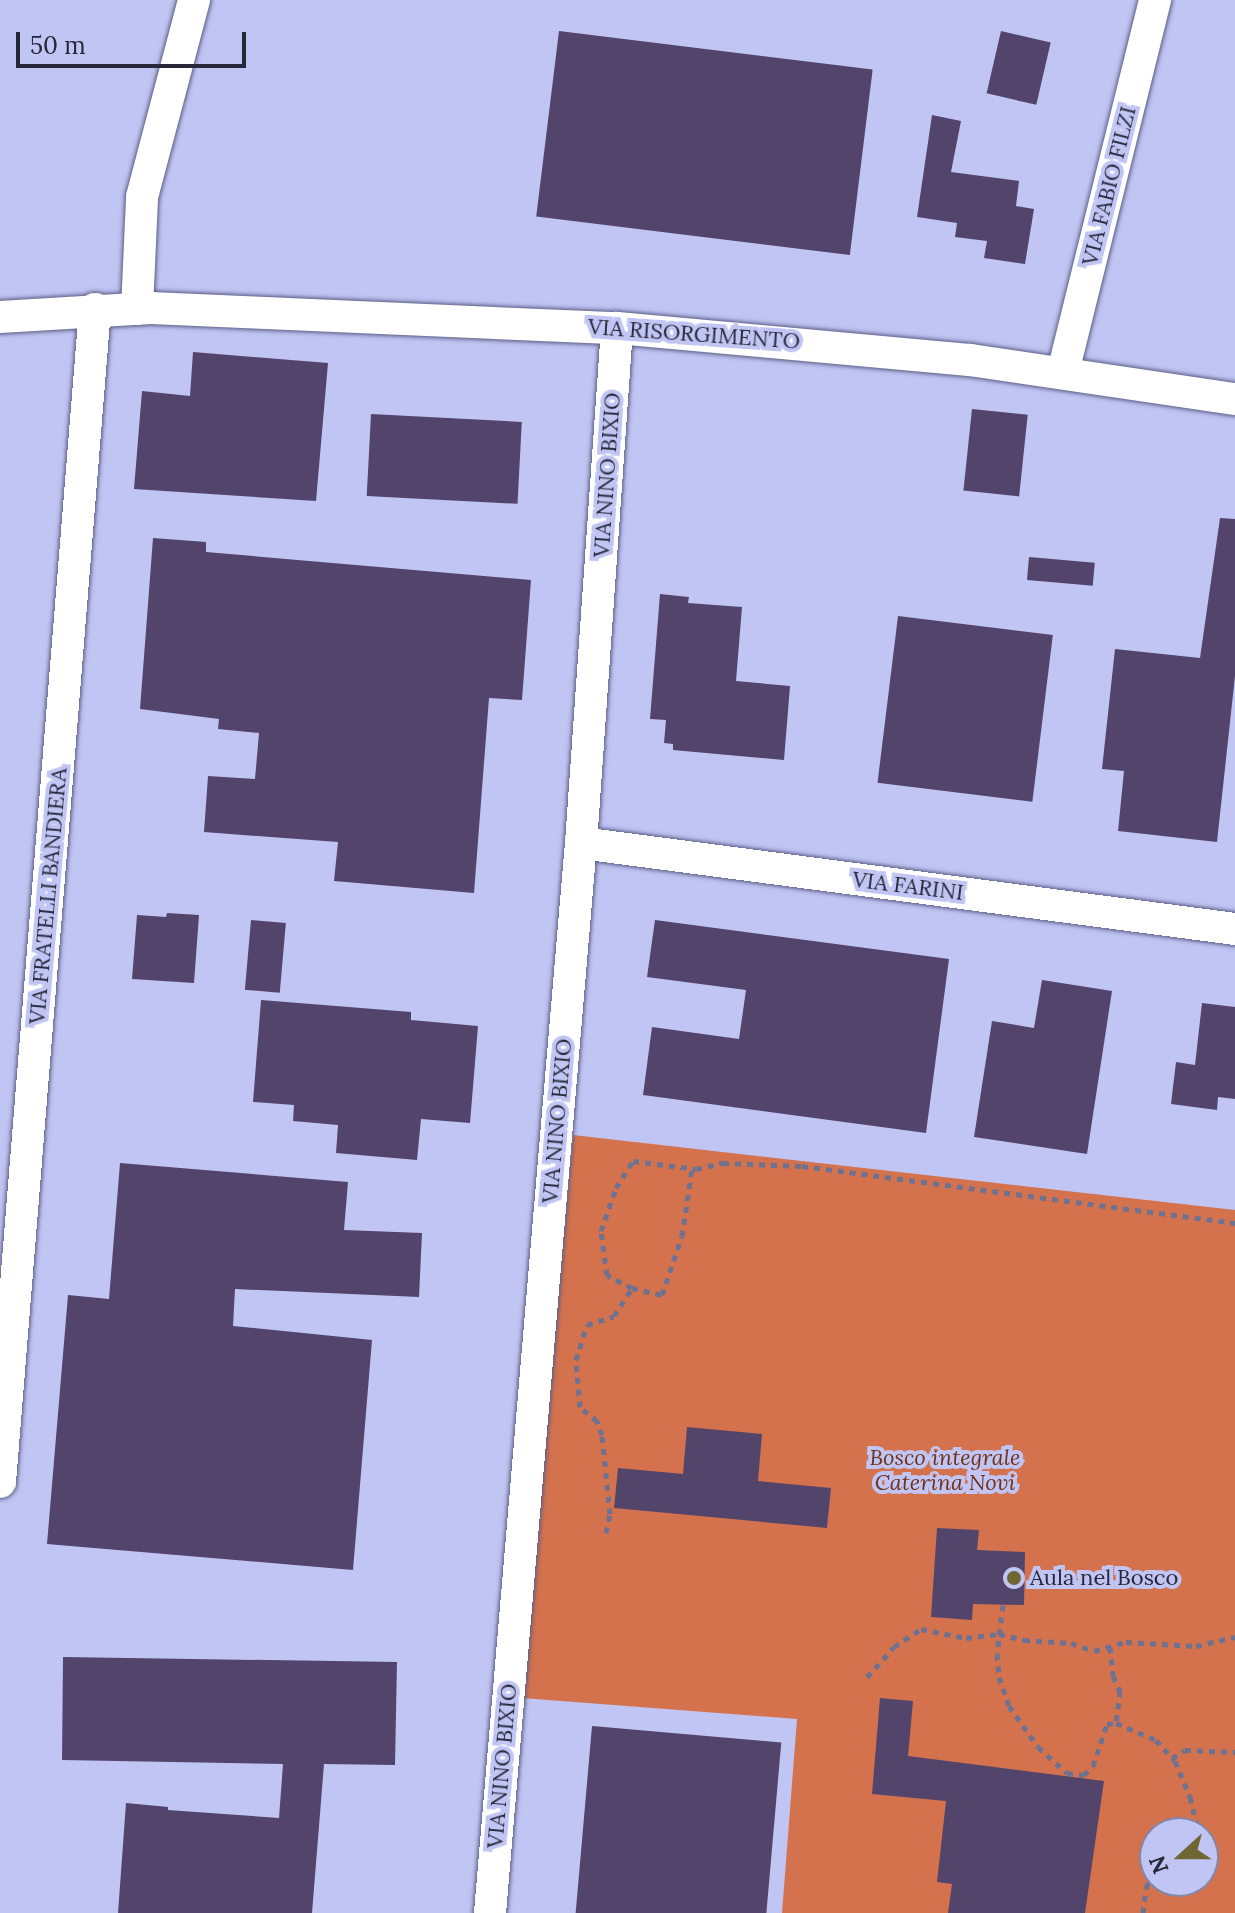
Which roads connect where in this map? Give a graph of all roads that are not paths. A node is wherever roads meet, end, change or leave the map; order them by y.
1 (194, 0) edge
2 (1155, 0) edge
3 (95, 309) junction
4 (144, 309) junction
5 (0, 317) edge
6 (617, 328) junction
7 (1063, 372) junction
8 (1235, 399) edge
9 (581, 843) junction
10 (1235, 929) edge
11 (0, 1482) edge
12 (490, 1913) edge

1 - 4 street
2 - 7 street, VIA FABIO FILZI
3 - 4 street, VIA RISORGIMENTO
3 - 5 street, VIA RISORGIMENTO
3 - 11 street, VIA FRATELLI BANDIERA
4 - 6 street, VIA RISORGIMENTO
6 - 7 street, VIA RISORGIMENTO
6 - 9 street, VIA NINO BIXIO
7 - 8 street, VIA RISORGIMENTO
9 - 10 street, VIA FARINI
9 - 12 street, VIA NINO BIXIO

